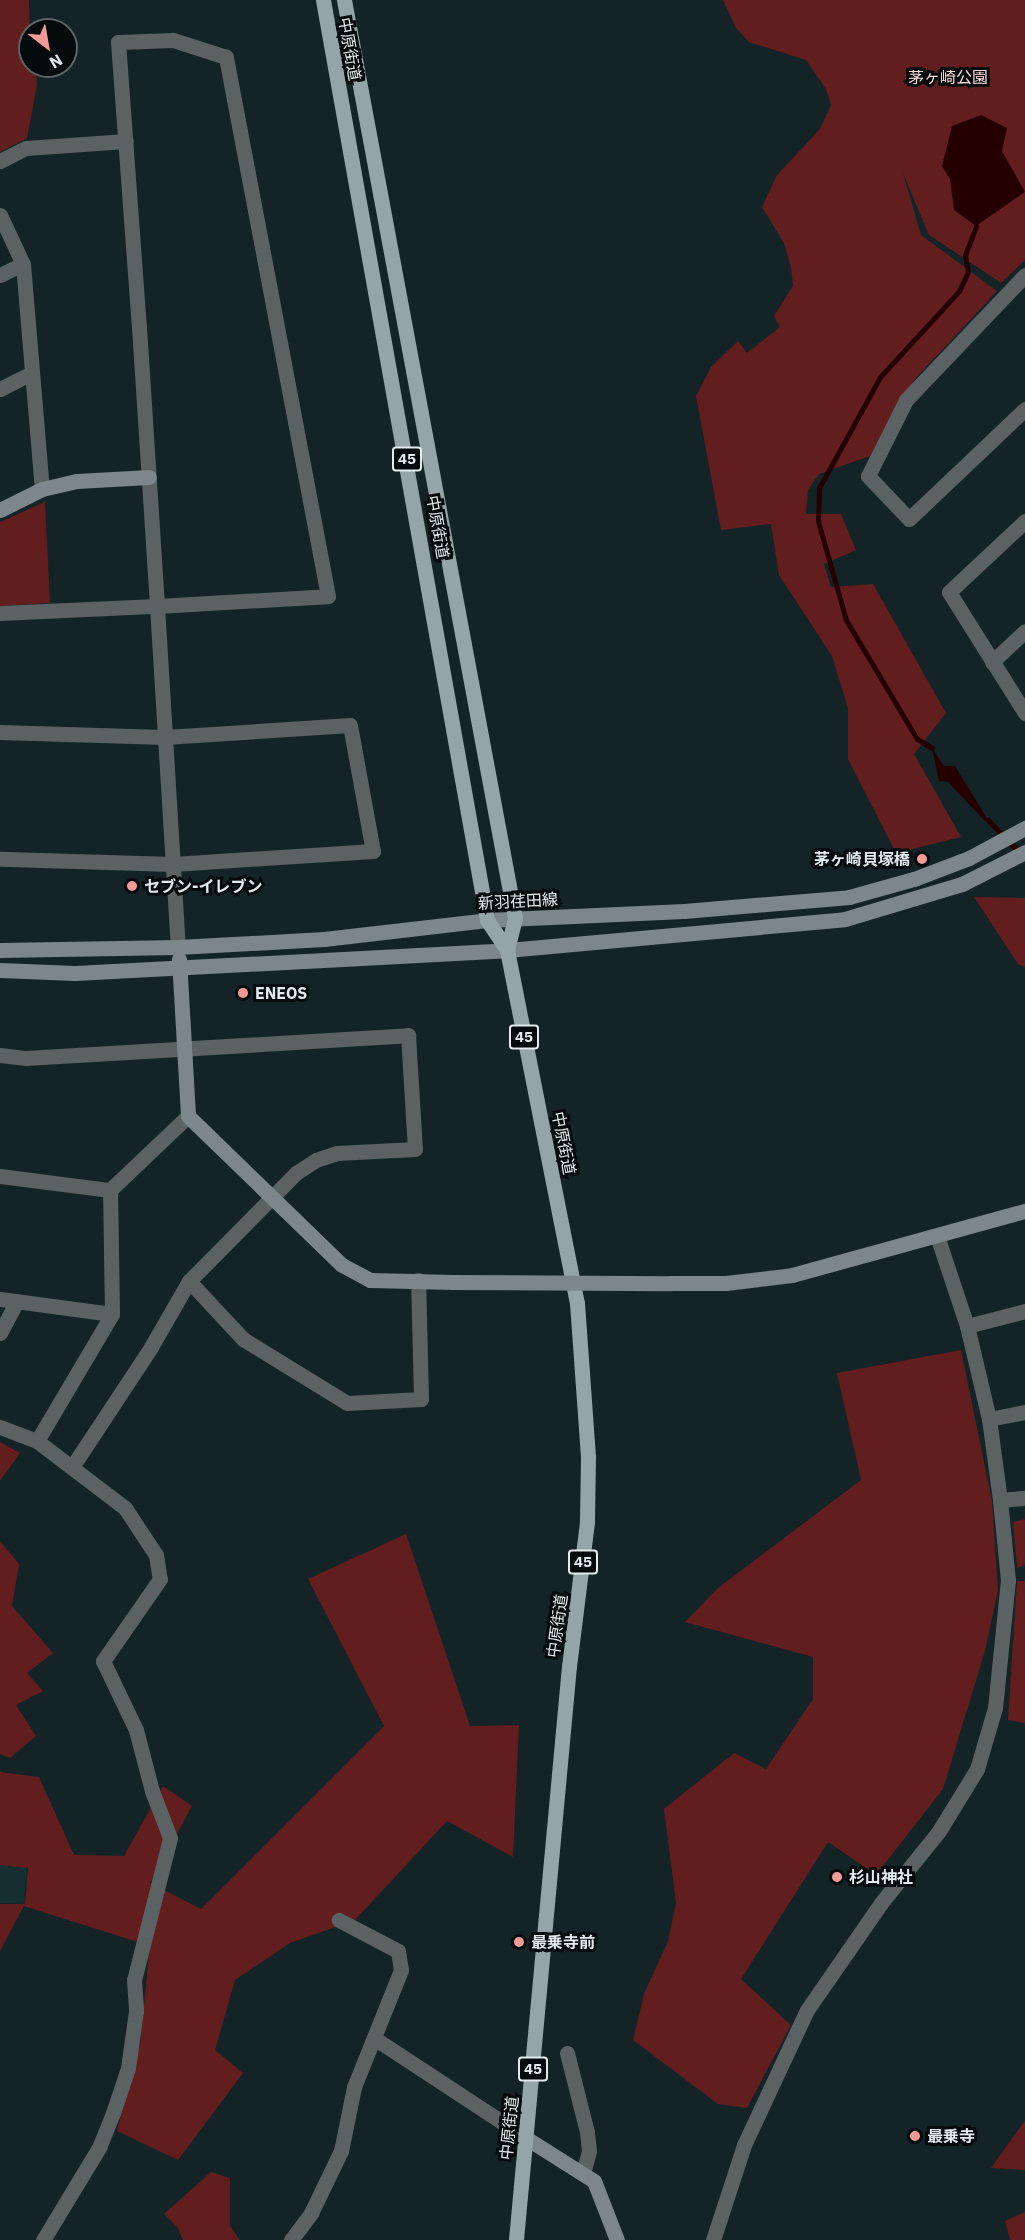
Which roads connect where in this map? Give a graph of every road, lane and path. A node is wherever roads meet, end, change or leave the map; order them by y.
1 (323, 0) edge
2 (344, 0) edge
3 (126, 141) junction
4 (0, 161) edge
5 (0, 215) edge
6 (23, 264) junction
7 (0, 275) edge
8 (1025, 275) edge
9 (31, 373) junction
10 (0, 388) edge
11 (1025, 409) edge
12 (149, 477) junction
13 (42, 489) junction
14 (0, 510) edge
15 (1025, 521) edge
16 (157, 606) junction
17 (0, 613) edge
18 (1025, 631) edge
19 (992, 662) junction
20 (1025, 713) edge
21 (0, 732) edge
22 (165, 737) junction
23 (1025, 828) edge
24 (1025, 852) edge
25 (0, 859) edge
26 (173, 864) junction
27 (515, 918) junction
28 (486, 920) junction
29 (178, 947) junction
30 (0, 950) edge
31 (507, 950) junction
32 (180, 967) junction
33 (0, 970) edge
34 (183, 1048) junction
35 (0, 1055) edge
36 (188, 1116) junction
37 (0, 1176) edge
38 (110, 1190) junction
39 (274, 1197) junction
40 (1025, 1210) edge
41 (937, 1236) junction
42 (418, 1280) junction
43 (189, 1281) junction
44 (0, 1299) edge
45 (17, 1300) junction
46 (1025, 1311) edge
47 (112, 1314) junction
48 (967, 1326) junction
49 (0, 1333) edge
50 (1025, 1412) edge
51 (989, 1419) junction
52 (0, 1427) edge
53 (37, 1441) junction
54 (72, 1467) junction
55 (1025, 1498) edge
56 (1000, 1500) junction
57 (339, 1920) dead end
58 (374, 2038) junction
59 (567, 2053) dead end
60 (526, 2138) junction
61 (584, 2173) junction
62 (43, 2240) edge
63 (291, 2240) edge
64 (516, 2240) edge
65 (617, 2240) edge
66 (713, 2240) edge

1 - 28 main road, 中原街道 / 45
2 - 27 main road, 中原街道 / 45
3 - 4 street
3 - 12 street
3 - 16 street
5 - 6 street
6 - 7 street
6 - 9 street
8 - 11 street
9 - 10 street
9 - 13 street
12 - 13 street
12 - 16 street
13 - 14 street
15 - 19 street
16 - 17 street
16 - 22 street
18 - 19 street
19 - 20 street
21 - 22 street
22 - 26 street
22 - 26 street
23 - 27 street, 新羽荏田線
24 - 31 street
25 - 26 street
26 - 29 street
27 - 28 street, 新羽荏田線
27 - 31 main road, 中原街道 / 45
28 - 29 street, 新羽荏田線
28 - 31 main road, 中原街道 / 45
29 - 30 street, 新羽荏田線
29 - 32 street
31 - 32 street
31 - 60 main road, 中原街道 / 45
32 - 33 street
32 - 34 street
34 - 35 street
34 - 36 street
34 - 39 street
36 - 38 street
36 - 39 street
37 - 38 street
38 - 47 street
39 - 42 street
39 - 43 street
40 - 41 street
41 - 42 street, bridge
41 - 48 street
42 - 43 street
43 - 54 street
44 - 45 street
45 - 47 street
45 - 49 street
46 - 48 street
47 - 53 street
48 - 51 street
50 - 51 street
51 - 56 street
52 - 53 street
53 - 54 street
54 - 62 street
55 - 56 street
56 - 66 street
57 - 58 street
58 - 60 street
58 - 63 street
59 - 61 street
60 - 61 street
60 - 64 main road, 中原街道 / 45
61 - 65 street

